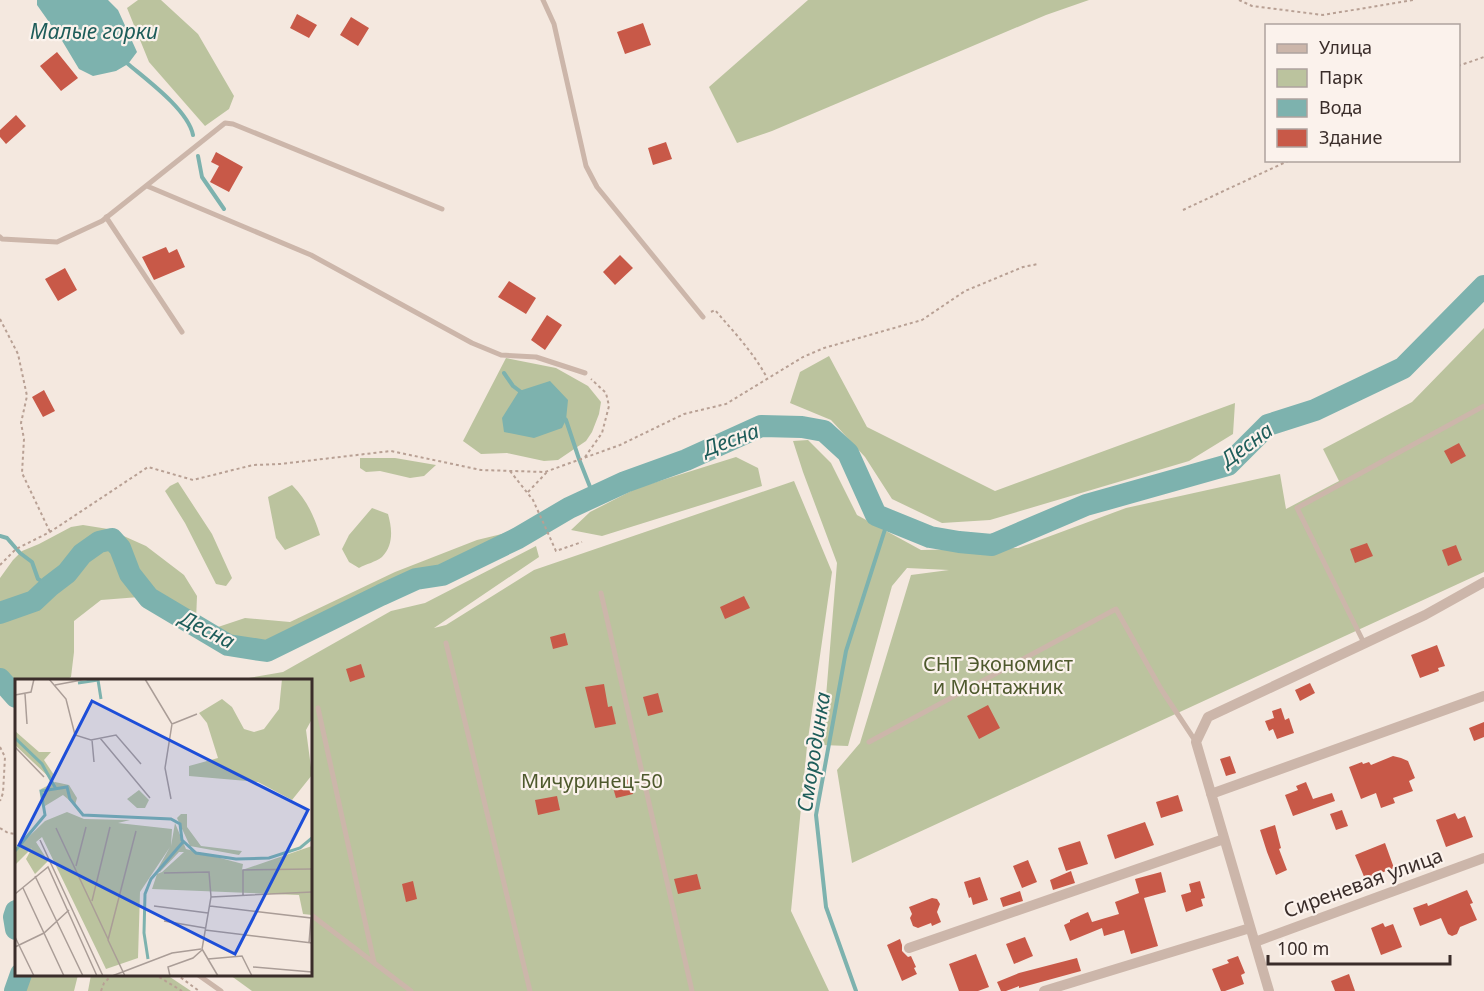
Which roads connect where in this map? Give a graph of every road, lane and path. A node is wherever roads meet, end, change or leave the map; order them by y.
1 (543, 0) edge
2 (1239, 0) edge
3 (1413, 0) edge
4 (1484, 57) edge
5 (1460, 65) edge
6 (1286, 162) edge
7 (147, 186) junction
8 (442, 209) dead end
9 (1183, 210) dead end
10 (106, 217) junction
11 (0, 237) edge
12 (1038, 264) dead end
13 (703, 317) joint
14 (0, 319) edge
15 (182, 332) dead end
16 (585, 373) joint
17 (767, 378) junction
18 (1484, 406) edge
19 (585, 457) junction
20 (549, 470) junction
21 (510, 471) junction
22 (528, 492) junction
23 (50, 532) junction
24 (582, 542) dead end
25 (0, 565) edge
26 (1484, 582) edge
27 (601, 593) dead end
28 (446, 643) dead end
29 (1364, 643) junction
30 (1484, 696) edge
31 (318, 708) dead end
32 (869, 742) dead end
33 (1196, 742) junction
34 (0, 747) edge
35 (0, 780) edge
36 (3, 784) junction
37 (1211, 794) junction
38 (0, 801) edge
39 (0, 828) edge
40 (15, 834) edge
41 (1224, 839) junction
42 (1484, 858) edge
43 (312, 916) edge
44 (1250, 927) junction
45 (1255, 942) junction
46 (909, 948) dead end
47 (374, 962) junction
48 (112, 976) edge
49 (156, 976) edge
50 (177, 976) edge
51 (198, 976) edge
52 (101, 991) edge
53 (182, 991) edge
54 (199, 991) edge
55 (221, 991) edge
56 (411, 991) edge
57 (530, 991) edge
58 (692, 991) edge
59 (1044, 991) edge
60 (1269, 991) edge

1 - 13 lane
2 - 3 path
4 - 5 path
6 - 9 path
7 - 8 lane
7 - 10 lane
7 - 16 lane
10 - 11 lane
10 - 15 lane
12 - 17 path
13 - 17 path
14 - 23 path
16 - 19 path
17 - 19 path
18 - 29 lane
19 - 20 path
20 - 21 path
20 - 22 path
21 - 22 path
21 - 23 path
22 - 24 path
23 - 25 path
26 - 29 street
27 - 58 lane
28 - 57 lane
29 - 33 street
30 - 37 street
31 - 47 lane
32 - 33 lane
33 - 37 street
34 - 36 path
35 - 36 path
36 - 38 path
37 - 41 street
39 - 40 path
41 - 44 street
41 - 46 street
42 - 45 street, Сиреневая улица
43 - 47 lane
44 - 45 street
44 - 59 street
45 - 60 street
47 - 56 lane
48 - 52 path
49 - 53 path
50 - 54 path
51 - 55 lane

